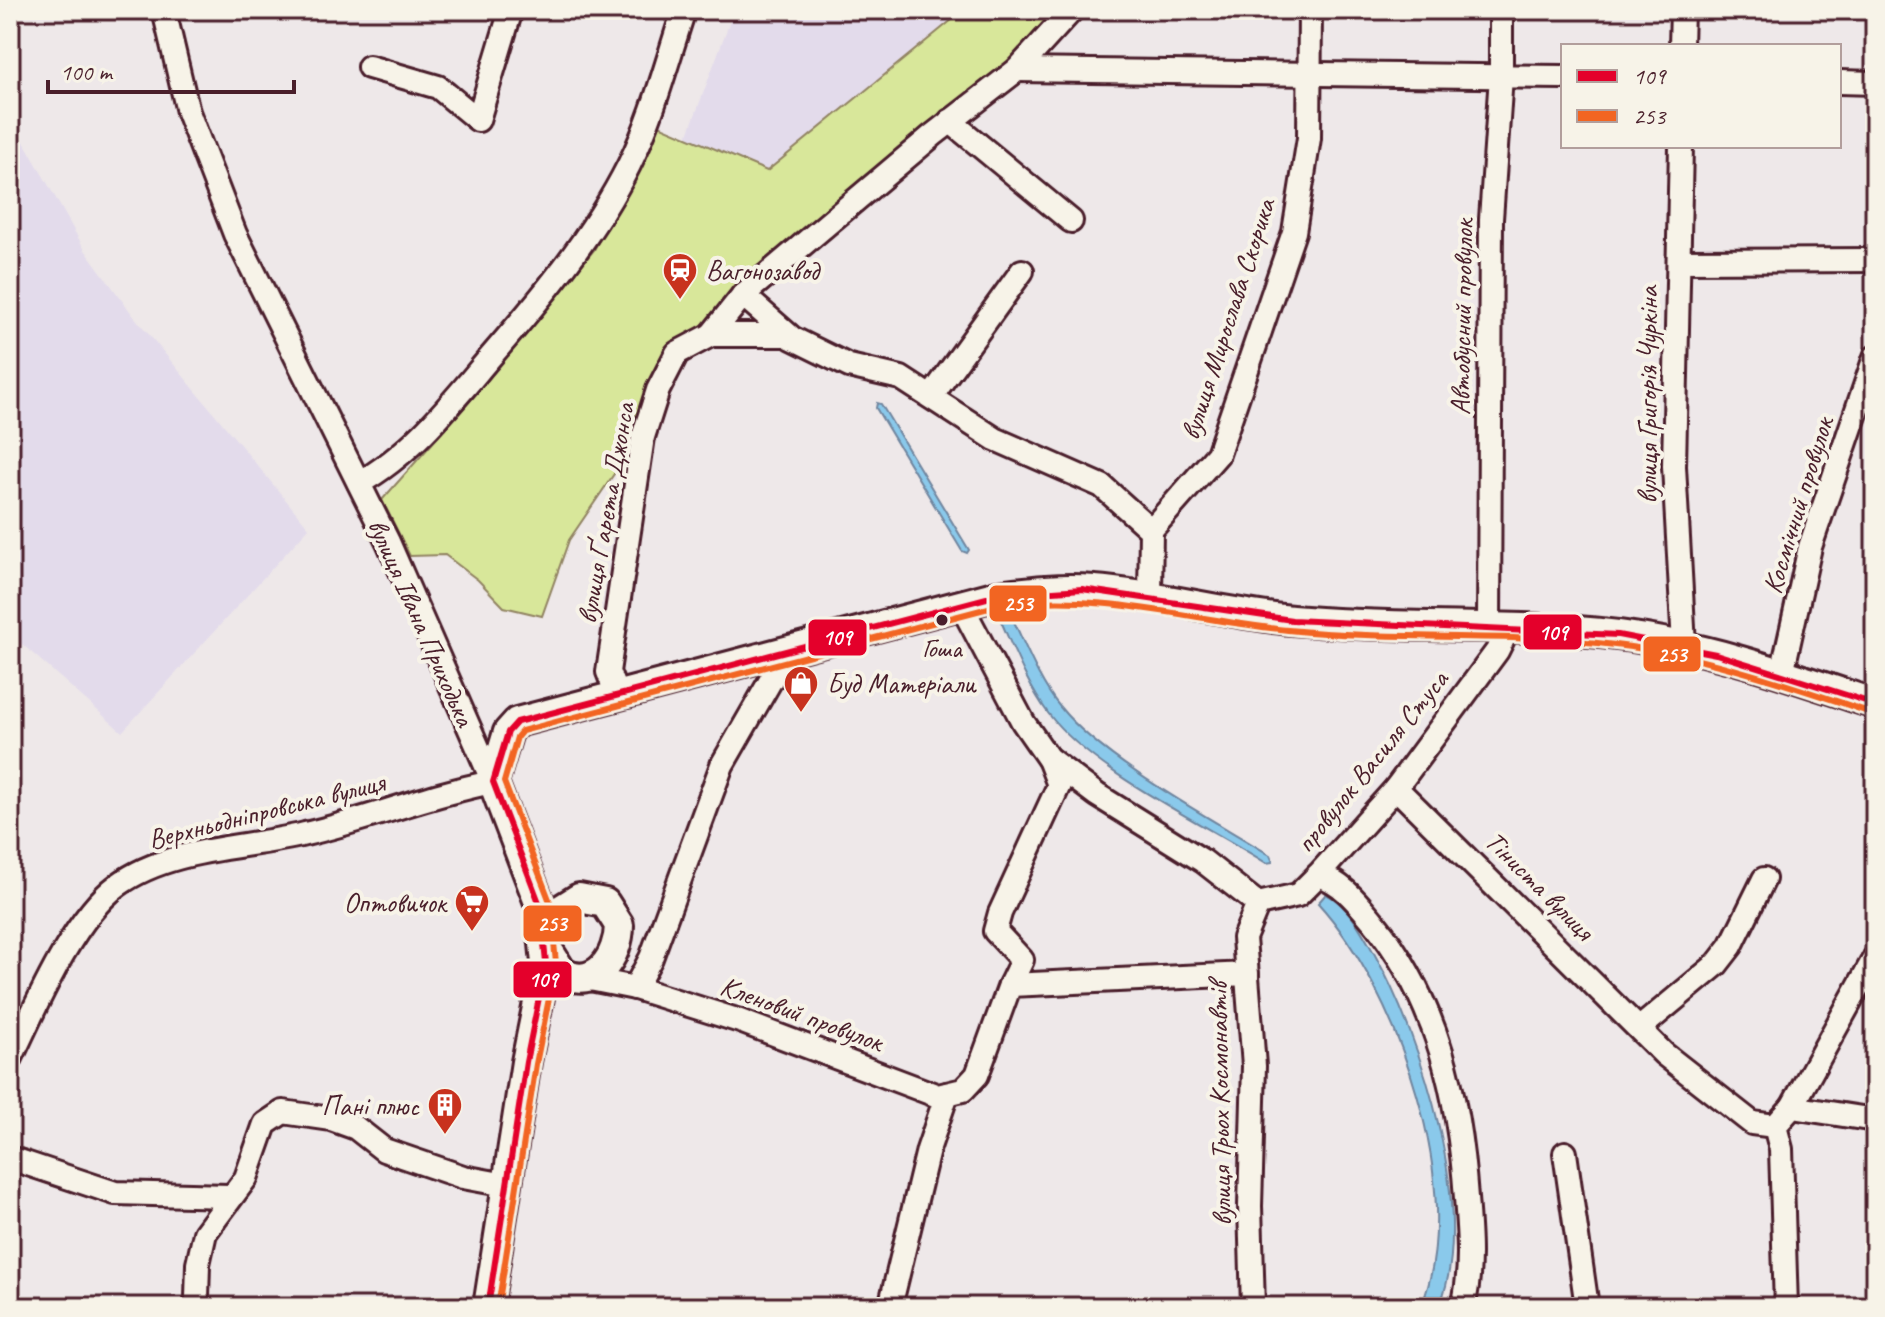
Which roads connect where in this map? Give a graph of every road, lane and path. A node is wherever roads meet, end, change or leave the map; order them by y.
1 (164, 10) edge
2 (511, 10) edge
3 (684, 10) edge
4 (1072, 10) edge
5 (1310, 10) edge
6 (1501, 10) edge
7 (1682, 10) edge
8 (1681, 44) edge
9 (369, 67) dead end
10 (1017, 70) junction
11 (1309, 73) junction
12 (1501, 76) junction
13 (1561, 77) edge
14 (1841, 82) edge
15 (1875, 83) edge
16 (950, 121) junction
17 (1681, 148) edge
18 (1071, 221) dead end
19 (1875, 260) edge
20 (1679, 261) junction
21 (1022, 271) dead end
22 (743, 295) junction
23 (711, 335) junction
24 (788, 335) junction
25 (1875, 357) edge
26 (931, 397) junction
27 (359, 483) junction
28 (1151, 530) junction
29 (1150, 596) junction
30 (966, 604) junction
31 (1499, 626) junction
32 (1684, 645) junction
33 (787, 652) junction
34 (1782, 673) junction
35 (617, 695) junction
36 (1875, 704) edge
37 (1048, 758) junction
38 (493, 782) junction
39 (1396, 788) junction
40 (1318, 875) junction
41 (1764, 879) dead end
42 (533, 885) junction
43 (570, 902) junction
44 (1258, 904) junction
45 (545, 942) junction
46 (1875, 957) edge
47 (1247, 974) junction
48 (580, 978) junction
49 (1010, 985) junction
50 (635, 988) junction
51 (535, 1018) junction
52 (1640, 1028) junction
53 (10, 1060) edge
54 (947, 1094) junction
55 (1792, 1107) junction
56 (1875, 1120) edge
57 (1775, 1126) junction
58 (1565, 1153) dead end
59 (10, 1158) edge
60 (506, 1185) junction
61 (229, 1196) junction
62 (197, 1298) dead end
63 (488, 1307) edge
64 (890, 1307) edge
65 (1253, 1307) edge
66 (1463, 1307) edge
67 (1587, 1307) edge
68 (1786, 1307) edge

1 - 27 street, вулиця Івана Приходька
2 - 9 street
3 - 27 street
4 - 10 street, вулиця Ґарета Джонса
5 - 11 street, вулиця Мирослава Скорика
6 - 12 street, Автобусний провулок
7 - 8 street
10 - 11 street
10 - 16 street, вулиця Ґарета Джонса
11 - 12 street
11 - 28 street, вулиця Мирослава Скорика
12 - 13 street
12 - 31 street, Автобусний провулок
14 - 15 street
16 - 18 street
16 - 22 street, вулиця Ґарета Джонса
17 - 20 street, вулиця Григорія Чуркіна
19 - 20 street
20 - 32 street, вулиця Григорія Чуркіна
21 - 26 street
22 - 23 street, вулиця Ґарета Джонса
22 - 24 street
23 - 24 street
23 - 35 street, вулиця Ґарета Джонса
24 - 26 street
25 - 34 street, Космічний провулок
26 - 28 street
27 - 38 street, вулиця Івана Приходька
28 - 29 street
29 - 30 main road
29 - 31 main road
30 - 33 main road
30 - 37 street
31 - 32 main road
31 - 39 street, провулок Василя Стуса
32 - 34 main road
33 - 35 main road
33 - 50 street
34 - 36 main road
35 - 38 main road
37 - 44 street
37 - 49 street
38 - 42 main road, вулиця Івана Приходька
38 - 53 street, Верхньодніпровська вулиця
39 - 40 street, провулок Василя Стуса
39 - 52 street, Тіниста вулиця
40 - 44 street, провулок Василя Стуса
40 - 66 street
41 - 52 street
42 - 43 main road
42 - 45 main road, вулиця Івана Приходька
43 - 45 main road
43 - 48 main road
44 - 47 street, вулиця Трьох Космонавтів
45 - 48 main road
45 - 51 main road, вулиця Івана Приходька
46 - 55 street
47 - 49 street
47 - 65 street, вулиця Трьох Космонавтів
48 - 50 street, Кленовий провулок
48 - 51 main road
49 - 54 street
50 - 54 street, Кленовий провулок
51 - 60 main road, вулиця Івана Приходька
52 - 57 street, Тіниста вулиця
54 - 64 street
55 - 56 street
55 - 57 street
57 - 68 street
58 - 67 street
59 - 61 street
60 - 61 street
60 - 63 main road, вулиця Івана Приходька
61 - 62 street

